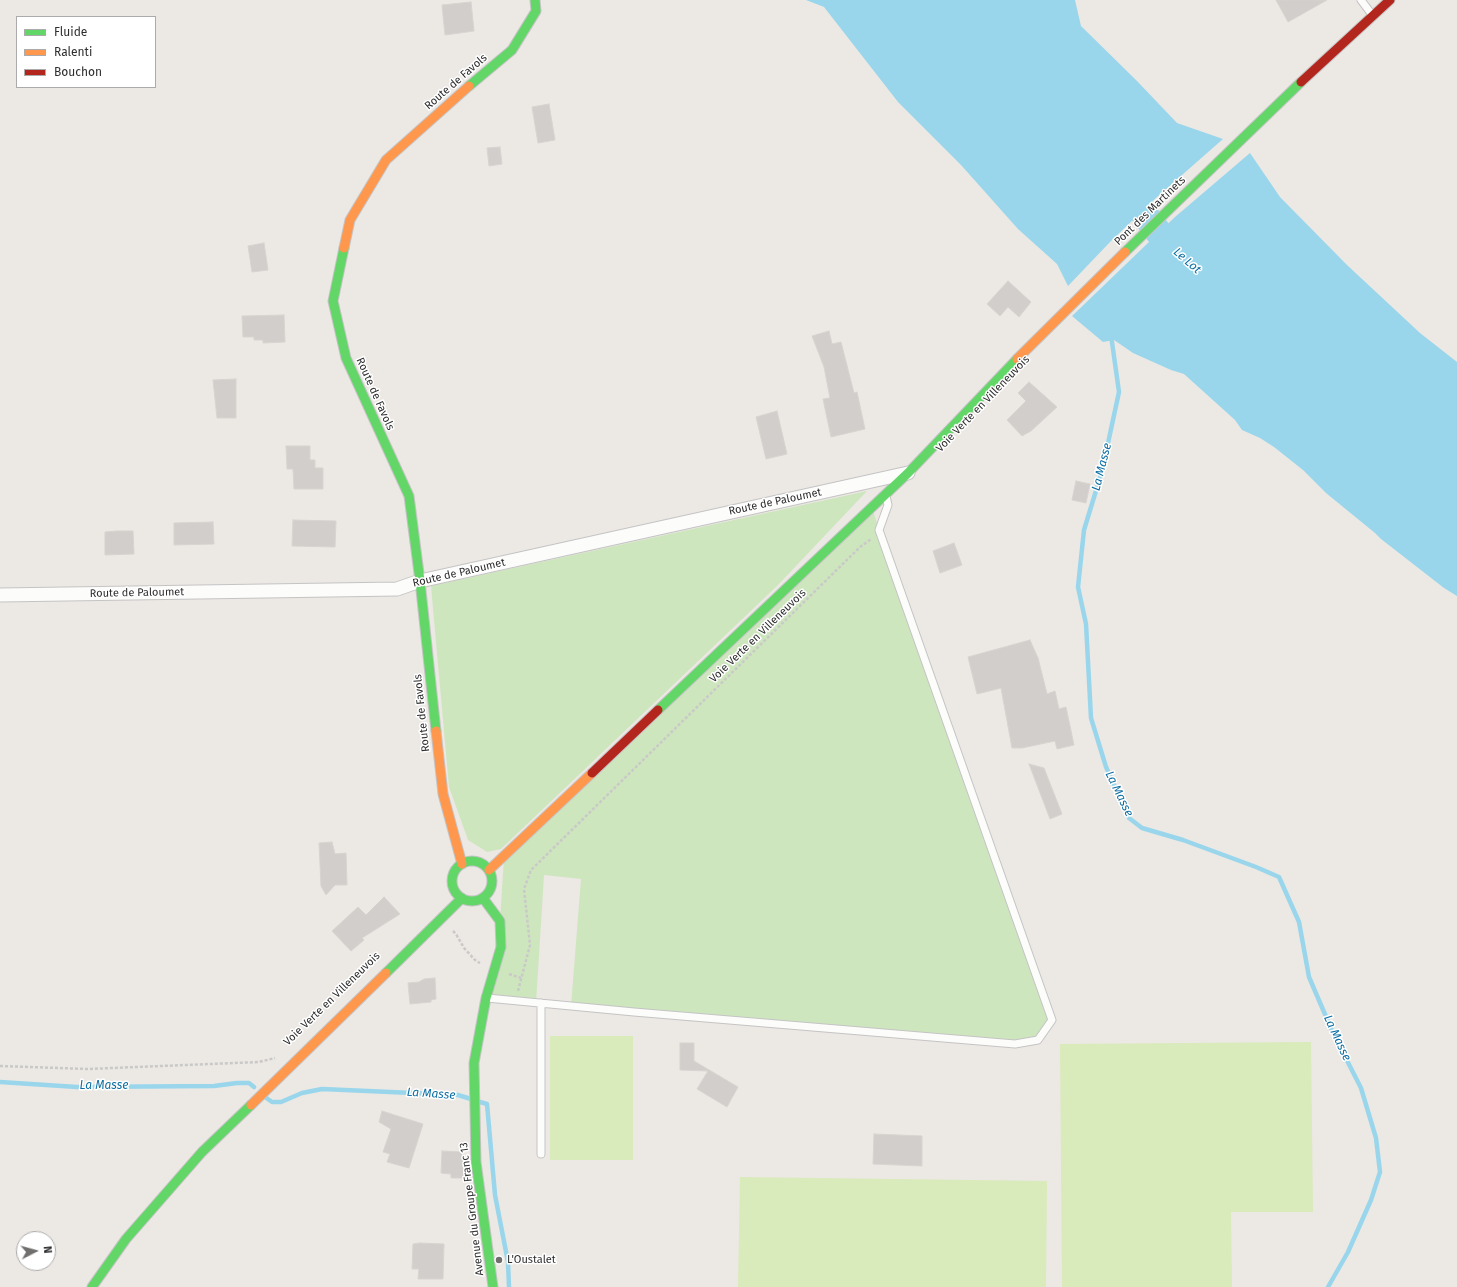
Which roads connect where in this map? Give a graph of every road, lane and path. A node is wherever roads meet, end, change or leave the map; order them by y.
1 (535, 0) edge
2 (1361, 0) edge
3 (1390, 0) edge
4 (1373, 16) junction
5 (908, 473) junction
6 (885, 494) junction
7 (879, 530) junction
8 (420, 581) junction
9 (0, 596) edge
10 (462, 864) junction
11 (489, 870) junction
12 (462, 898) junction
13 (483, 898) junction
14 (439, 922) junction
15 (494, 969) junction
16 (521, 978) dead end
17 (486, 998) junction
18 (541, 1003) junction
19 (280, 1057) dead end
20 (0, 1066) edge
21 (541, 1154) dead end
22 (92, 1287) edge
23 (493, 1287) edge

1 - 8 street, Route de Favols
2 - 4 lane
3 - 4 street, Pont des Martinets
4 - 5 street, Pont des Martinets
5 - 6 street, Pont des Martinets
5 - 8 street, Route de Paloumet
6 - 7 lane
6 - 11 street, Pont des Martinets
7 - 16 path, Voie Verte en Villeneuvois
7 - 18 lane
8 - 9 street, Route de Paloumet
8 - 10 street, Route de Favols
10 - 11 street
10 - 12 street
11 - 13 street
12 - 13 street
12 - 14 street
13 - 15 street, Avenue du Groupe Franc 13
14 - 15 path
14 - 22 street
15 - 17 street, Avenue du Groupe Franc 13
17 - 18 lane
17 - 23 street, Avenue du Groupe Franc 13
18 - 21 lane
19 - 20 path, Voie Verte en Villeneuvois

